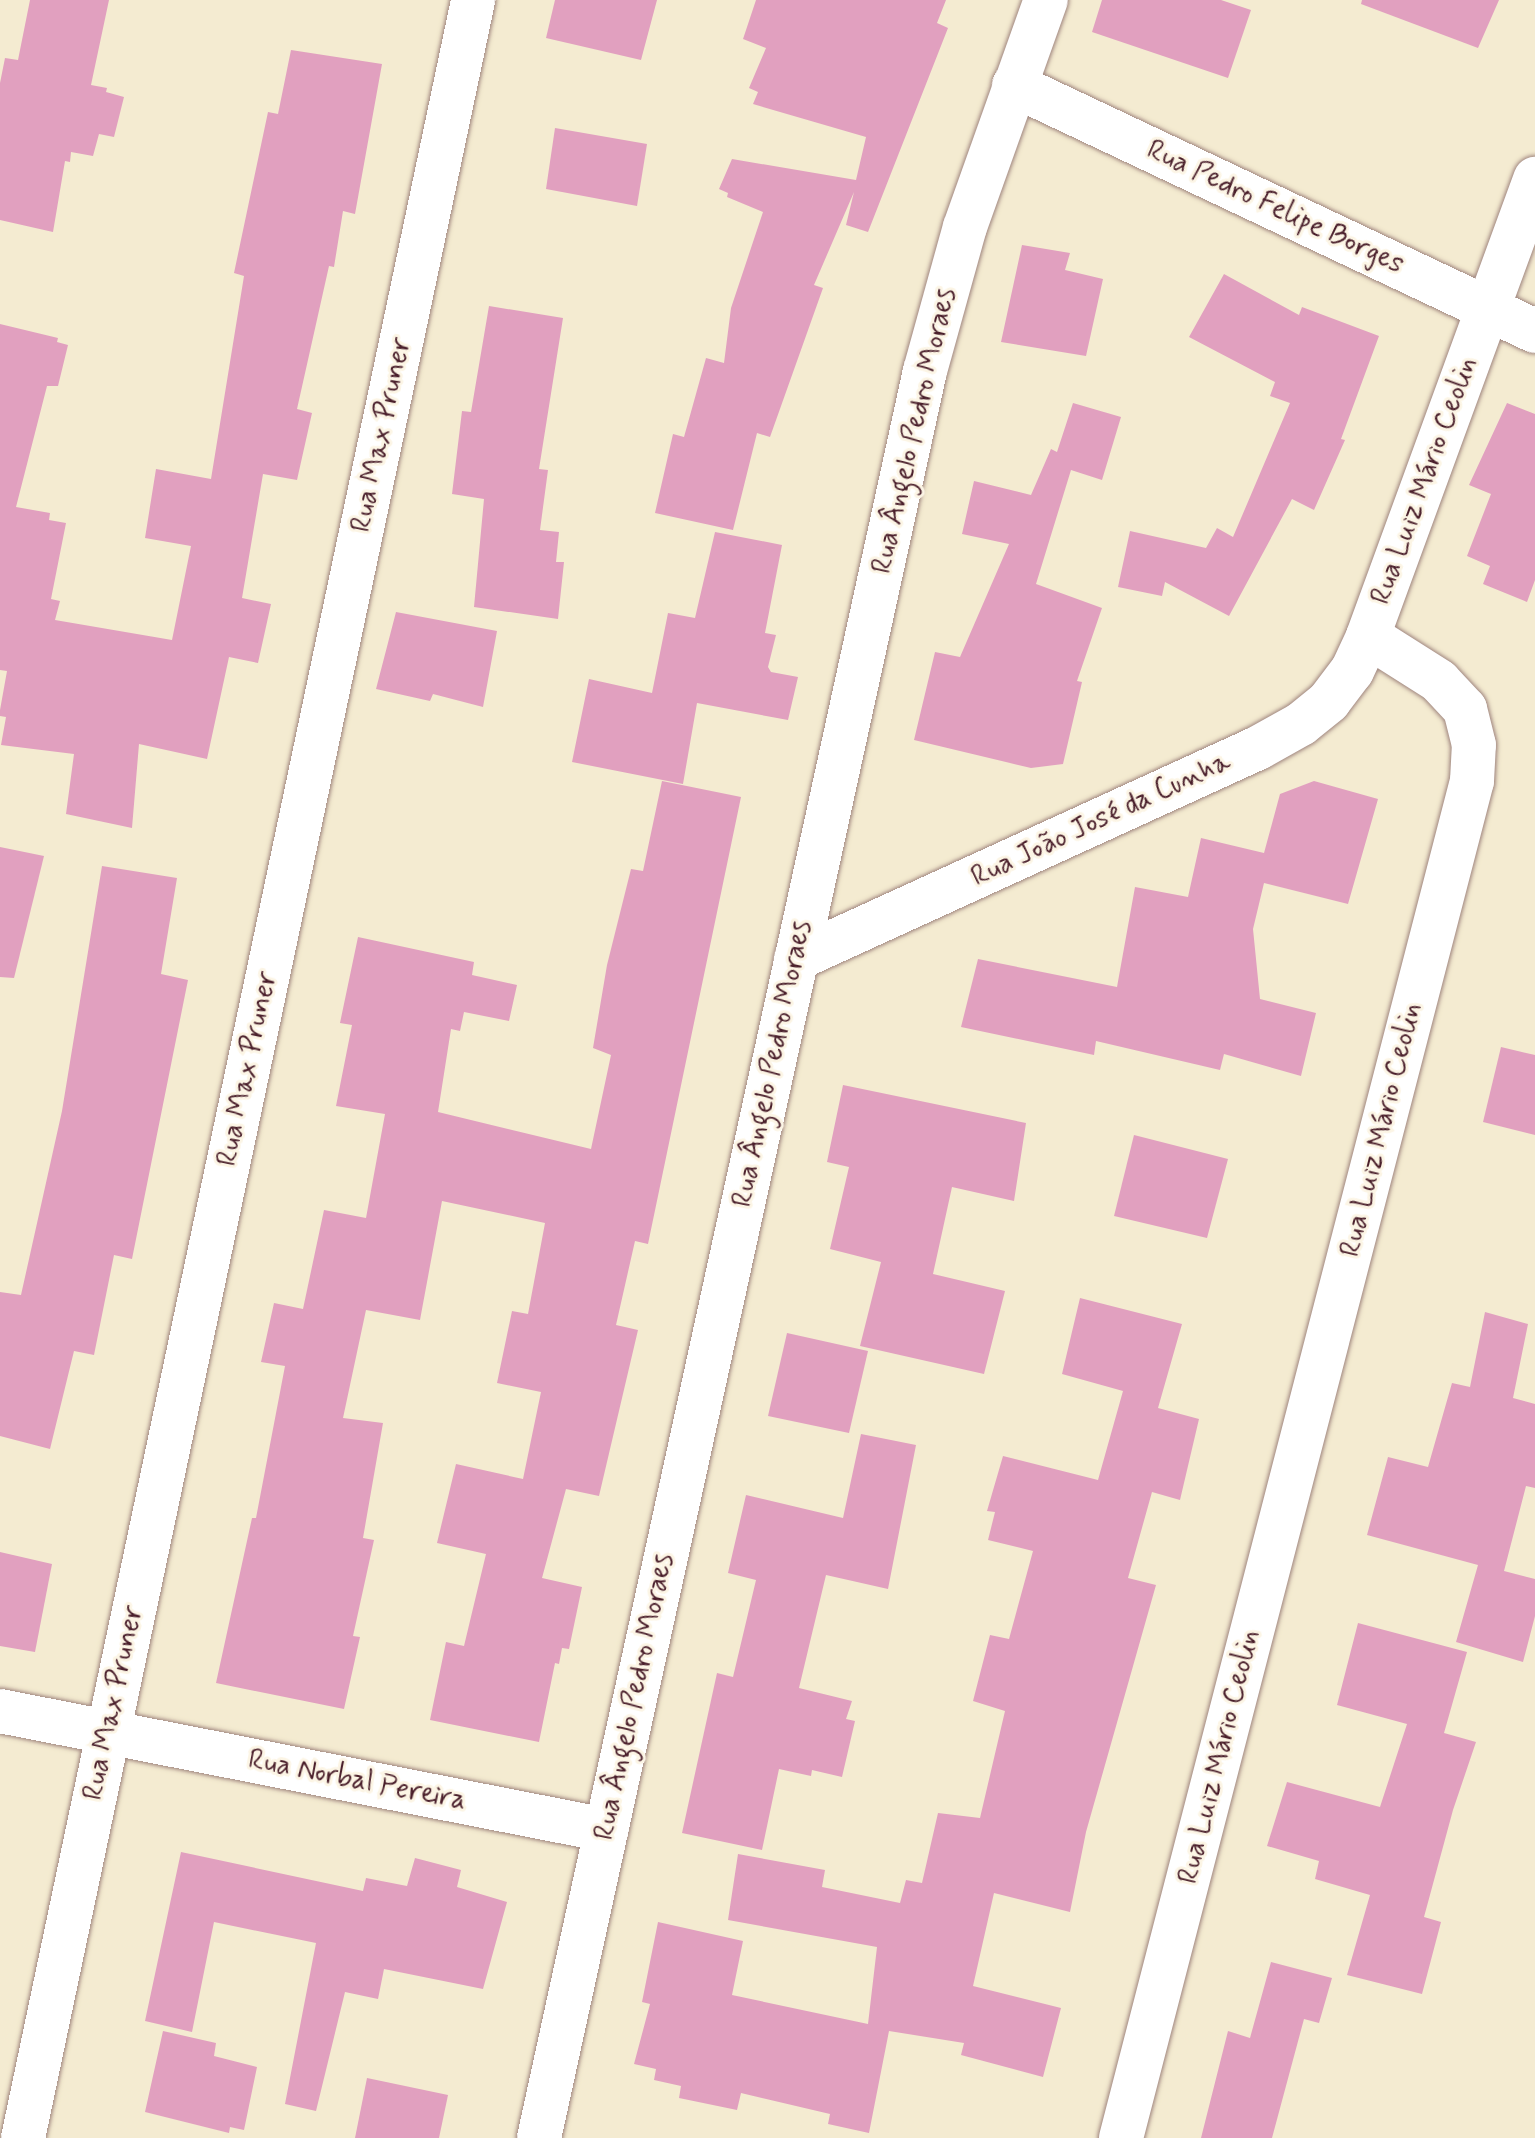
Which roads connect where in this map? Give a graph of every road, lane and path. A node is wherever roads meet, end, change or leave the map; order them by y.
1 (473, 0) edge
2 (1046, 0) edge
3 (1014, 85) junction
4 (1535, 179) edge
5 (1488, 309) junction
6 (1535, 331) edge
7 (1368, 636) junction
8 (796, 959) junction
9 (0, 1711) edge
10 (108, 1732) junction
11 (606, 1830) junction
12 (23, 2138) edge
13 (539, 2138) edge
14 (1121, 2138) edge

1 - 10 street, Rua Max Pruner
2 - 3 street, Rua Ângelo Pedro Moraes
3 - 5 street, Rua Pedro Felipe Borges
3 - 8 street, Rua Ângelo Pedro Moraes
4 - 5 street, Rua Luiz Mário Ceolin
5 - 6 street, Rua Pedro Felipe Borges
5 - 7 street, Rua Luiz Mário Ceolin
7 - 8 street, Rua João José da Cunha
7 - 14 street, Rua Luiz Mário Ceolin
8 - 11 street, Rua Ângelo Pedro Moraes
9 - 10 street, Rua Norbal Pereira
10 - 11 street, Rua Norbal Pereira
10 - 12 street, Rua Max Pruner
11 - 13 street, Rua Ângelo Pedro Moraes

